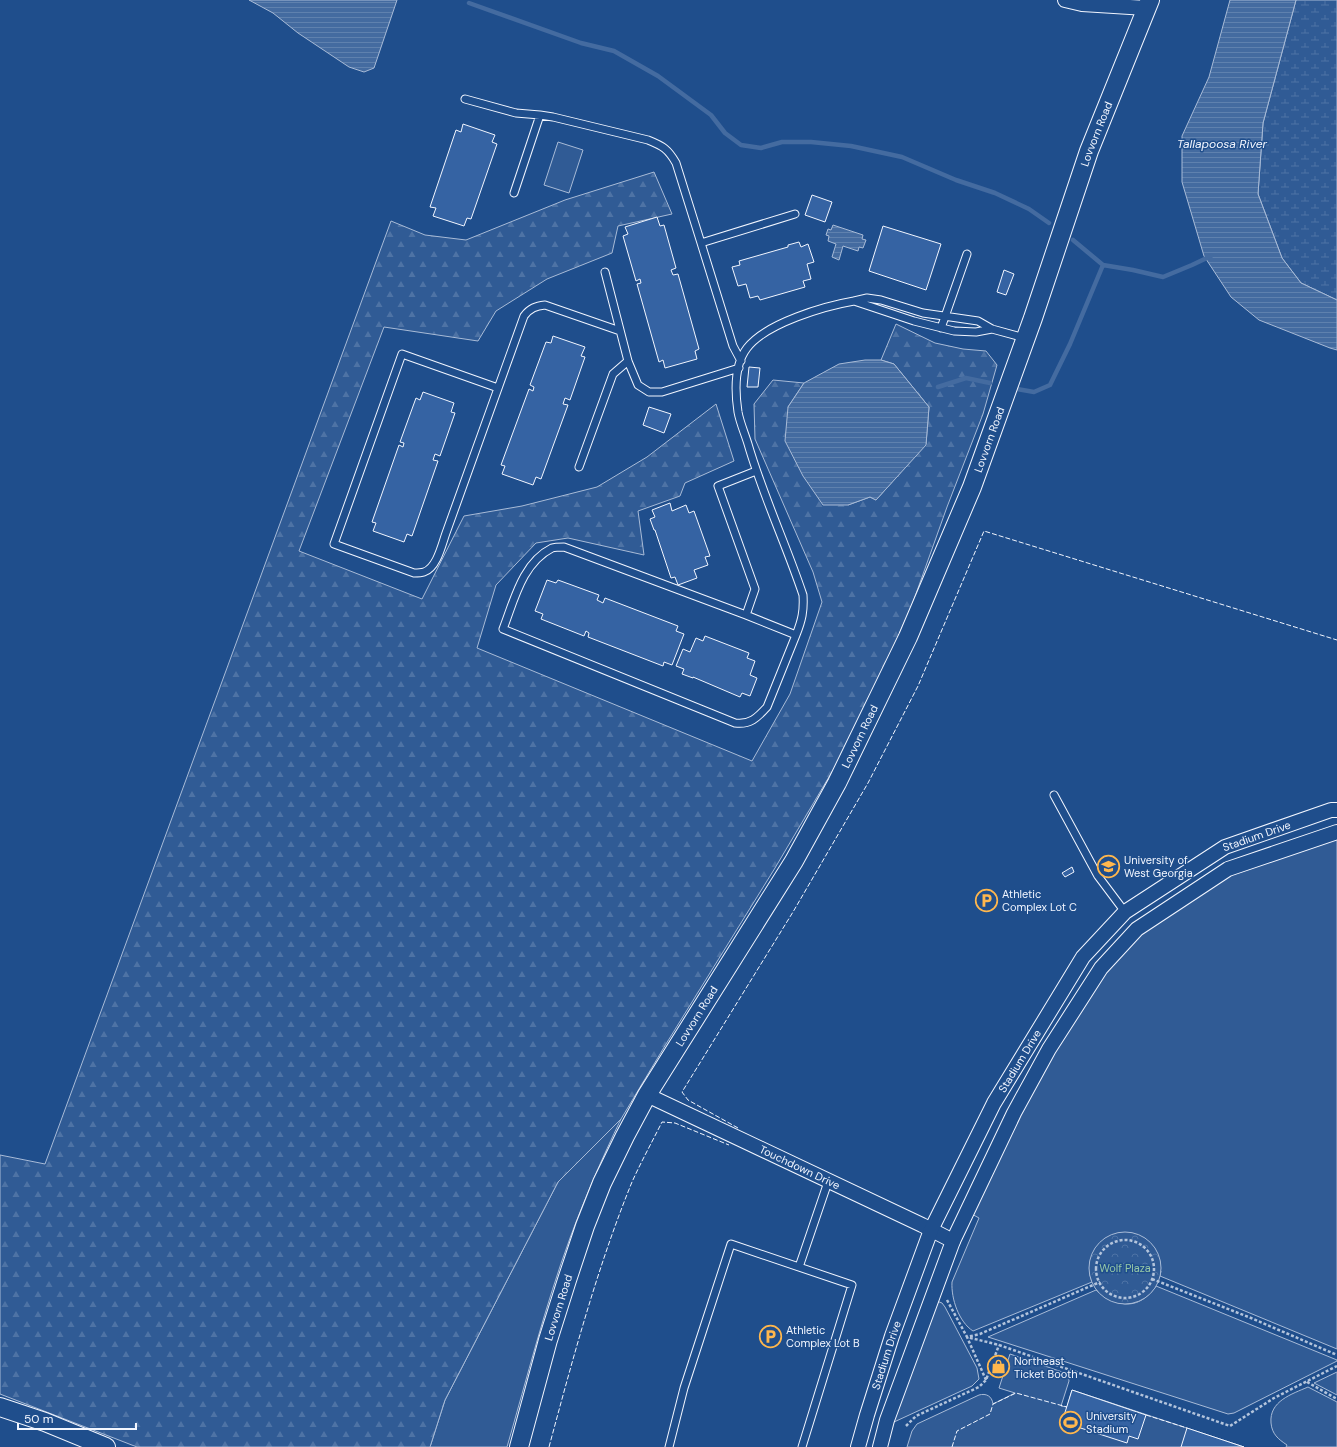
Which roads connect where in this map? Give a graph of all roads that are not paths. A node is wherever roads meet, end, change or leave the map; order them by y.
1 (1065, 0) edge
2 (1148, 4) edge
3 (464, 99) dead end
4 (540, 115) junction
5 (514, 193) dead end
6 (795, 214) dead end
7 (701, 243) junction
8 (967, 254) dead end
9 (605, 272) dead end
10 (854, 301) junction
11 (946, 316) junction
12 (942, 328) junction
13 (992, 329) junction
14 (620, 331) junction
15 (1025, 338) junction
16 (628, 361) junction
17 (740, 364) junction
18 (498, 388) junction
19 (579, 468) dead end
20 (756, 471) junction
21 (746, 615) junction
22 (796, 635) junction
23 (1054, 795) dead end
24 (1337, 810) edge
25 (1337, 832) edge
26 (1125, 912) junction
27 (646, 1094) junction
28 (828, 1182) junction
29 (931, 1230) junction
30 (953, 1241) junction
31 (799, 1267) junction
32 (0, 1407) edge
33 (106, 1447) edge
34 (519, 1447) edge
35 (669, 1447) edge
36 (802, 1447) edge
37 (858, 1447) edge
38 (880, 1447) edge

1 - 2 street
2 - 15 street, Lovvorn Road
3 - 4 lane
4 - 5 lane
4 - 7 lane
6 - 7 lane
7 - 17 lane
8 - 11 lane
9 - 14 lane
10 - 11 lane
10 - 12 lane
10 - 17 lane
11 - 12 lane
11 - 13 lane
12 - 13 lane
13 - 15 lane
14 - 16 lane
14 - 18 lane
15 - 27 street, Lovvorn Road
16 - 17 lane
16 - 19 lane
17 - 20 lane
18 - 18 lane
20 - 21 lane
20 - 22 lane
21 - 22 lane
21 - 22 lane
23 - 26 lane
24 - 26 street, Stadium Drive
25 - 30 street, Stadium Drive
26 - 29 street, Stadium Drive
27 - 28 street, Touchdown Drive
27 - 34 street, Lovvorn Road
28 - 29 street, Touchdown Drive
28 - 31 lane
29 - 30 street, Touchdown Drive
29 - 37 street, Stadium Drive
30 - 38 street, Stadium Drive
31 - 35 lane
31 - 36 lane
32 - 33 street

